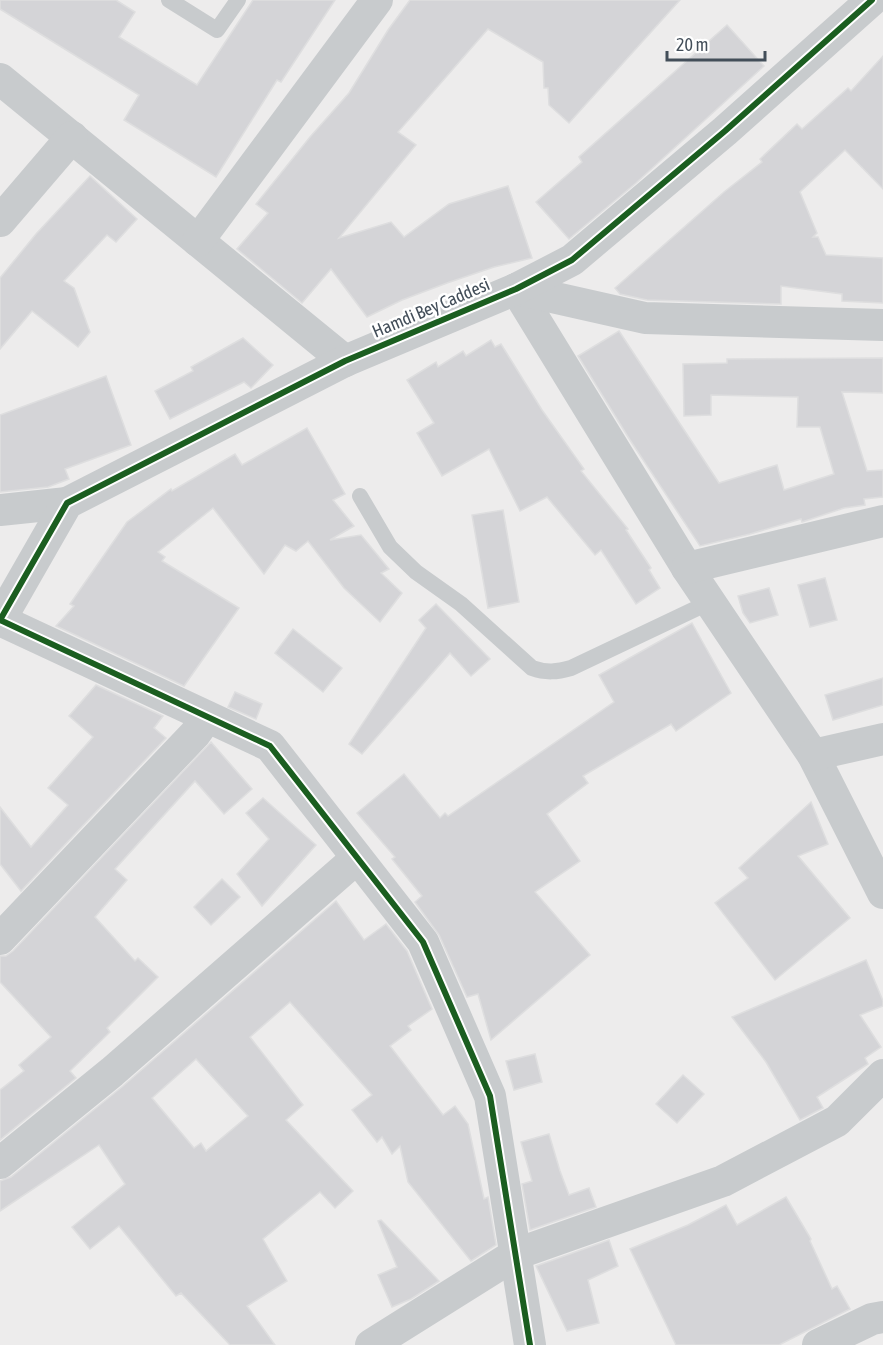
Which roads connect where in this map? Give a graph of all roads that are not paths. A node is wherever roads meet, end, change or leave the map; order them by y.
1 (170, 0) edge
2 (238, 0) edge
3 (377, 0) edge
4 (872, 0) edge
5 (0, 79) edge
6 (72, 137) junction
7 (0, 221) edge
8 (198, 241) junction
9 (516, 288) junction
10 (883, 325) edge
11 (345, 361) junction
12 (360, 496) dead end
13 (67, 503) junction
14 (0, 510) edge
15 (883, 521) edge
16 (687, 568) junction
17 (710, 602) junction
18 (0, 620) edge
19 (207, 717) junction
20 (883, 739) edge
21 (813, 755) junction
22 (357, 858) junction
23 (883, 892) edge
24 (0, 939) edge
25 (883, 1075) edge
26 (0, 1163) edge
27 (516, 1254) junction
28 (883, 1317) edge
29 (371, 1345) edge
30 (530, 1345) edge
31 (818, 1345) edge

1 - 2 lane
3 - 8 street
4 - 9 street, Hamdi Bey Caddesi
5 - 6 street
6 - 7 street
6 - 8 street
8 - 11 street
9 - 10 street
9 - 11 street, Hamdi Bey Caddesi
9 - 16 street
11 - 13 street, Hamdi Bey Caddesi
12 - 17 lane
13 - 14 street
13 - 18 street
15 - 16 street
16 - 17 street
17 - 21 street
18 - 19 street
19 - 22 street
19 - 24 street
20 - 21 street
21 - 23 street
22 - 26 street
22 - 27 street
25 - 27 street
27 - 29 street
27 - 30 street
28 - 31 street

